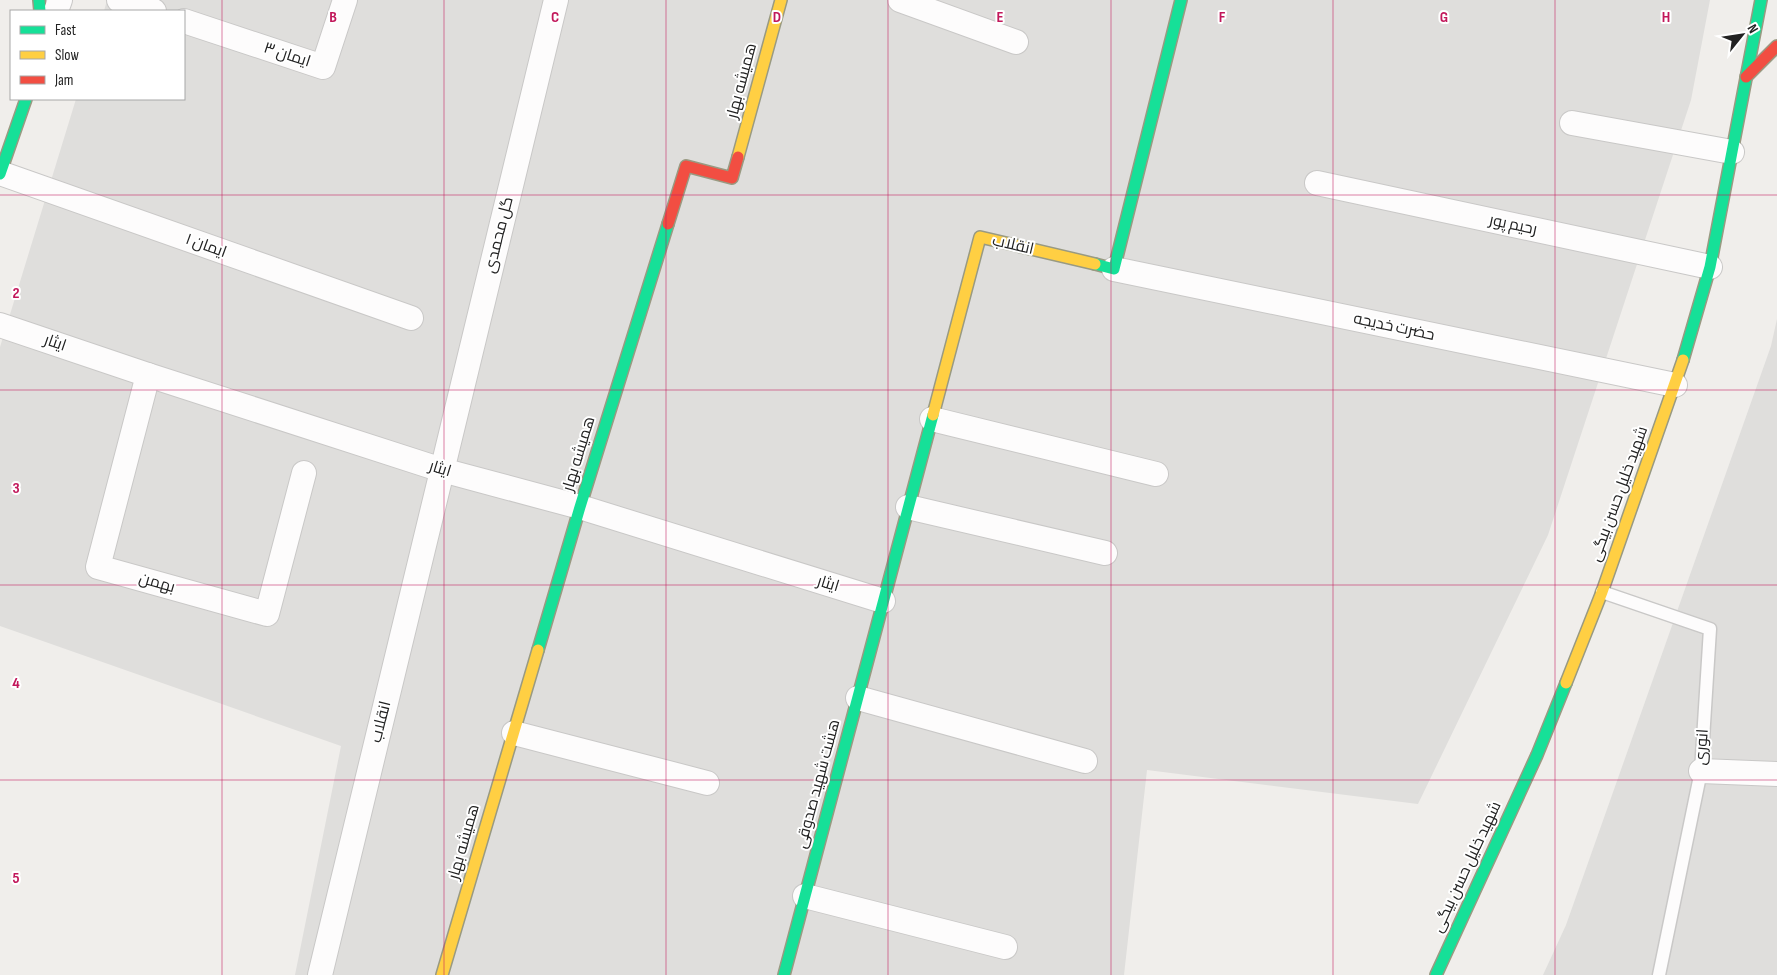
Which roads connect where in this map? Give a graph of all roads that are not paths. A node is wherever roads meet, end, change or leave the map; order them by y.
1 (119, 0) edge
2 (345, 0) edge
3 (556, 0) edge
4 (781, 0) edge
5 (900, 0) edge
6 (1181, 0) edge
7 (1761, 0) edge
8 (151, 10) edge
9 (185, 21) edge
10 (1016, 42) dead end
11 (1777, 46) edge
12 (1746, 77) junction
13 (26, 100) edge
14 (1572, 123) dead end
15 (1732, 152) junction
16 (0, 174) edge
17 (1317, 183) dead end
18 (1710, 267) junction
19 (1114, 269) junction
20 (411, 318) dead end
21 (0, 325) edge
22 (148, 375) junction
23 (1675, 385) junction
24 (932, 419) junction
25 (442, 470) junction
26 (304, 473) dead end
27 (1156, 474) dead end
28 (908, 507) junction
29 (580, 508) junction
30 (1105, 553) dead end
31 (1602, 592) junction
32 (884, 601) junction
33 (858, 698) junction
34 (514, 733) junction
35 (1085, 761) dead end
36 (1701, 771) junction
37 (1777, 774) edge
38 (707, 783) dead end
39 (805, 896) junction
40 (1005, 947) dead end
41 (320, 975) edge
42 (442, 975) edge
43 (784, 975) edge
44 (1436, 975) edge
45 (1659, 975) edge

1 - 8 street
2 - 9 street, ایمان ۳
3 - 25 street, گل محمدی
4 - 29 street, همیشه بهار
5 - 10 street
6 - 19 street
7 - 12 street, شهید خلیل حسن بیگی
11 - 12 street
12 - 15 street, شهید خلیل حسن بیگی
13 - 16 street
14 - 15 street
15 - 18 street, شهید خلیل حسن بیگی
16 - 20 street, ایمان ۱
17 - 18 street, رحیم پور
18 - 23 street, شهید خلیل حسن بیگی
19 - 23 street, حضرت خدیجه
19 - 24 street, انقلاب
21 - 22 street, ایثار
22 - 25 street, ایثار
22 - 26 street, بهمن
23 - 31 street, شهید خلیل حسن بیگی
24 - 27 street
24 - 28 street, انقلاب
25 - 29 street, ایثار
25 - 41 street, انقلاب
28 - 30 street
28 - 32 street, انقلاب
29 - 32 street, ایثار
29 - 34 street, همیشه بهار
31 - 36 lane, انوری
31 - 44 street, شهید خلیل حسن بیگی
32 - 33 street, هشت شهید صدوقی
33 - 35 street
33 - 39 street, هشت شهید صدوقی
34 - 38 street
34 - 42 street, همیشه بهار
36 - 37 street
36 - 45 lane, انوری
39 - 40 street
39 - 43 street, هشت شهید صدوقی

